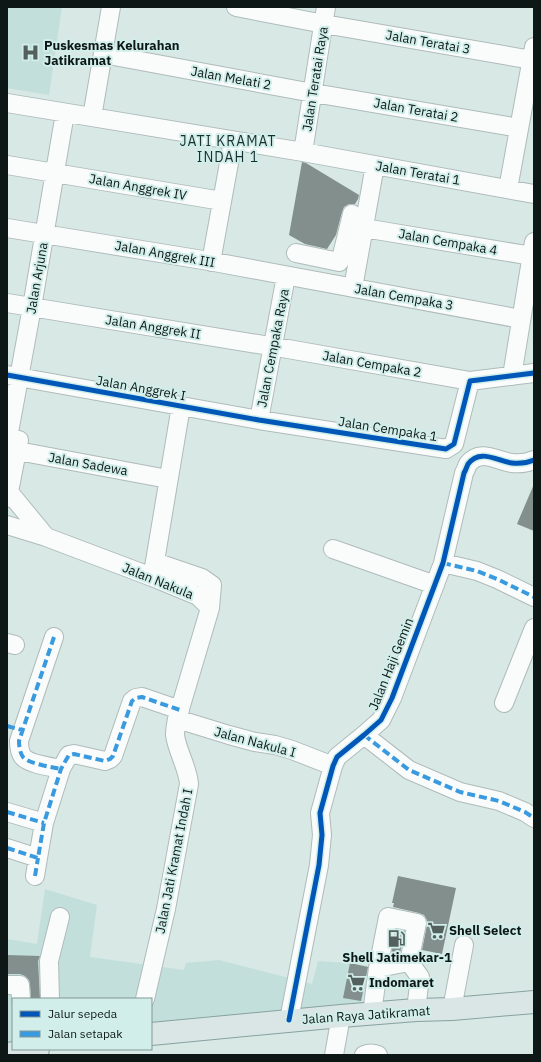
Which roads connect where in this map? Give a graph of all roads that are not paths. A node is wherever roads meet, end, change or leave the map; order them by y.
1 (111, 7) edge
2 (236, 7) edge
3 (325, 15) edge
4 (533, 52) edge
5 (103, 54) junction
6 (312, 92) junction
7 (7, 103) edge
8 (65, 113) junction
9 (92, 117) junction
10 (519, 128) junction
11 (233, 141) junction
12 (303, 152) junction
13 (7, 165) edge
14 (375, 165) junction
15 (54, 173) junction
16 (508, 189) junction
17 (534, 194) edge
18 (222, 201) junction
19 (352, 214) dead end
20 (7, 228) edge
21 (44, 234) junction
22 (357, 236) junction
23 (533, 249) edge
24 (296, 253) dead end
25 (211, 262) junction
26 (286, 276) junction
27 (354, 288) junction
28 (7, 303) edge
29 (32, 307) junction
30 (521, 319) junction
31 (273, 347) junction
32 (534, 373) edge
33 (512, 376) junction
34 (19, 377) edge
35 (470, 381) junction
36 (181, 406) junction
37 (259, 420) junction
38 (10, 448) edge
39 (534, 460) edge
40 (168, 479) junction
41 (8, 494) edge
42 (7, 525) edge
43 (46, 537) junction
44 (333, 549) dead end
45 (443, 563) junction
46 (154, 570) junction
47 (434, 585) junction
48 (534, 597) edge
49 (210, 608) joint
50 (534, 628) edge
51 (54, 637) dead end
52 (504, 703) dead end
53 (179, 715) junction
54 (14, 728) edge
55 (364, 735) junction
56 (333, 766) junction
57 (61, 770) junction
58 (7, 812) edge
59 (534, 818) edge
60 (44, 823) junction
61 (7, 848) edge
62 (38, 858) junction
63 (36, 876) dead end
64 (60, 917) dead end
65 (464, 945) dead end
66 (409, 962) junction
67 (378, 968) junction
68 (7, 985) edge
69 (21, 998) edge
70 (50, 998) edge
71 (145, 998) edge
72 (534, 1002) edge
73 (452, 1009) junction
74 (416, 1010) junction
75 (372, 1014) junction
76 (341, 1016) junction
77 (289, 1020) junction
78 (152, 1034) edge
79 (334, 1055) edge
80 (364, 1055) edge
81 (378, 1055) edge

1 - 5 street
2 - 3 street, Jalan Teratai 3
3 - 4 street, Jalan Teratai 3
3 - 6 street, Jalan Teratai Raya
4 - 10 street
5 - 6 street, Jalan Melati 2
5 - 9 street
6 - 10 street, Jalan Teratai 2
6 - 12 street, Jalan Teratai Raya
7 - 8 street, Jalan Teratai 1
8 - 9 street, Jalan Teratai 1
8 - 15 street, Jalan Arjuna
9 - 11 street, Jalan Teratai 1
10 - 16 street
11 - 12 street, Jalan Teratai 1
11 - 18 street
12 - 14 street, Jalan Teratai 1
13 - 15 street, Jalan Anggrek IV
14 - 16 street, Jalan Teratai 1
14 - 22 street
15 - 18 street, Jalan Anggrek IV
15 - 21 street, Jalan Arjuna
16 - 17 street, Jalan Teratai 1
18 - 25 street
19 - 22 street
20 - 21 street, Jalan Anggrek III
21 - 25 street, Jalan Anggrek III
21 - 29 street, Jalan Arjuna
22 - 23 street, Jalan Cempaka 4
22 - 24 street
22 - 27 street
23 - 30 street
25 - 26 street, Jalan Anggrek III
26 - 27 street, Jalan Cempaka 3
26 - 31 street, Jalan Cempaka Raya
27 - 30 street, Jalan Cempaka 3
28 - 29 street, Jalan Anggrek II
29 - 31 street, Jalan Anggrek II
29 - 34 street, Jalan Arjuna
30 - 33 street
31 - 35 street, Jalan Cempaka 2
31 - 37 street, Jalan Cempaka Raya
32 - 33 street
33 - 35 street
34 - 36 street, Jalan Anggrek I
34 - 38 street, Jalan Arjuna
35 - 37 street, Jalan Cempaka 1
36 - 37 street, Jalan Anggrek I
36 - 40 street
38 - 40 street, Jalan Sadewa
38 - 41 street, Jalan Arjuna
39 - 45 street, Jalan Haji Gemin
40 - 46 street
41 - 43 street, Jalan Nakula
42 - 43 street, Jalan Nakula
43 - 46 street, Jalan Nakula
44 - 47 street
45 - 47 street, Jalan Haji Gemin
45 - 48 street
46 - 49 street, Jalan Nakula
47 - 55 street, Jalan Haji Gemin
49 - 53 street, Jalan Jati Kramat Indah I
50 - 52 street
51 - 54 street
53 - 56 street, Jalan Nakula I
53 - 57 street, Jalan Nakula I
53 - 71 street, Jalan Jati Kramat Indah I
54 - 57 street
55 - 56 street, Jalan Haji Gemin
55 - 59 street
56 - 77 street, Jalan Haji Gemin
57 - 60 street
58 - 60 street
60 - 62 street
61 - 62 street
62 - 63 street
64 - 70 street
65 - 73 street
66 - 67 street
66 - 67 street
66 - 74 street
67 - 75 street
68 - 69 street
72 - 73 main road, Jalan Raya Jatikramat
73 - 74 main road, Jalan Raya Jatikramat
74 - 75 main road, Jalan Raya Jatikramat
75 - 76 main road, Jalan Raya Jatikramat
76 - 77 main road, Jalan Raya Jatikramat
76 - 79 street
77 - 78 main road, Jalan Raya Jatikramat
80 - 81 street

